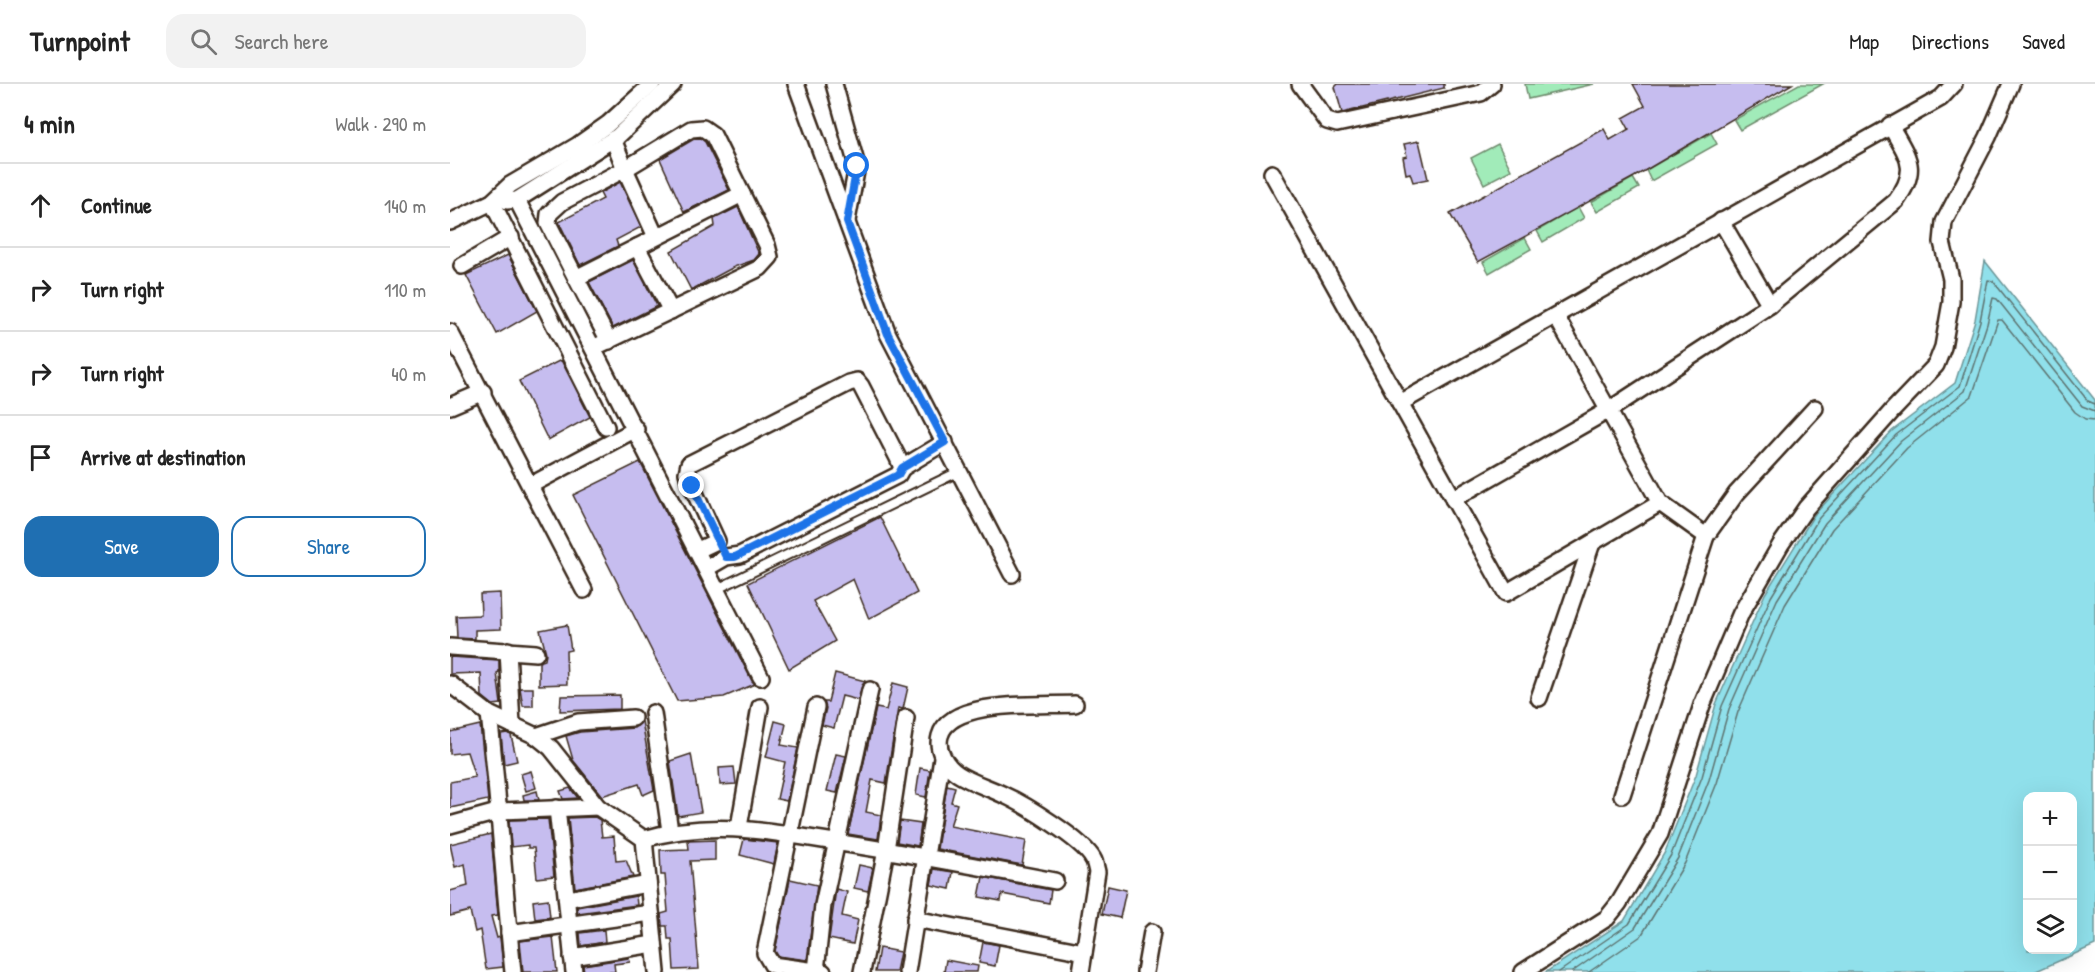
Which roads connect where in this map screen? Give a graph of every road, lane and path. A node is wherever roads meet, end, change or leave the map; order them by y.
1 (652, 84) edge
2 (673, 84) edge
3 (796, 84) edge
4 (834, 84) edge
5 (1300, 84) edge
6 (1492, 84) edge
7 (1954, 84) edge
8 (2011, 84) edge
9 (1890, 125) junction
10 (613, 139) junction
11 (625, 169) junction
12 (1272, 173) dead end
13 (742, 194) junction
14 (517, 200) junction
15 (492, 202) junction
16 (1721, 221) junction
17 (450, 222) edge
18 (847, 222) junction
19 (511, 237) junction
20 (657, 237) junction
21 (637, 247) junction
22 (462, 266) dead end
23 (576, 278) junction
24 (1770, 305) junction
25 (671, 311) junction
26 (1556, 316) junction
27 (450, 332) edge
28 (609, 341) junction
29 (593, 348) junction
30 (483, 392) junction
31 (1400, 403) junction
32 (450, 406) edge
33 (1815, 408) dead end
34 (1609, 410) junction
35 (606, 427) dead end
36 (636, 429) junction
37 (945, 442) junction
38 (902, 468) junction
39 (960, 471) junction
40 (531, 485) junction
41 (1453, 499) junction
42 (1660, 503) junction
43 (1706, 536) junction
44 (717, 541) junction
45 (1592, 543) junction
46 (698, 550) junction
47 (726, 557) junction
48 (707, 568) junction
49 (1012, 574) dead end
50 (717, 589) junction
51 (584, 590) dead end
52 (450, 648) edge
53 (508, 650) junction
54 (536, 653) dead end
55 (761, 677) dead end
56 (450, 684) edge
57 (870, 690) dead end
58 (1539, 698) dead end
59 (1075, 704) dead end
60 (760, 706) dead end
61 (816, 707) dead end
62 (653, 713) dead end
63 (489, 714) junction
64 (633, 718) dead end
65 (906, 718) dead end
66 (512, 725) junction
67 (536, 736) junction
68 (942, 758) junction
69 (1622, 795) dead end
70 (598, 807) junction
71 (557, 808) junction
72 (501, 811) junction
73 (450, 825) edge
74 (739, 828) junction
75 (670, 831) junction
76 (790, 835) junction
77 (644, 839) junction
78 (836, 843) junction
79 (886, 850) junction
80 (927, 857) junction
81 (1055, 881) dead end
82 (648, 884) junction
83 (567, 899) junction
84 (651, 913) junction
85 (915, 919) junction
86 (569, 925) junction
87 (1152, 932) dead end
88 (509, 933) junction
89 (654, 944) junction
90 (1084, 952) junction
91 (573, 964) edge
92 (820, 971) edge
93 (513, 972) edge
94 (657, 972) edge
95 (862, 972) edge
96 (907, 972) edge
97 (1081, 972) edge
98 (1145, 972) edge
99 (1523, 972) edge

1 - 15 street
2 - 10 street
3 - 18 street
4 - 18 street
5 - 6 street
7 - 9 street
8 - 99 street
9 - 16 street
9 - 24 street
10 - 11 street
10 - 14 street
11 - 13 street
11 - 20 street
11 - 23 street
12 - 31 street
13 - 20 street
13 - 25 street
14 - 15 street
14 - 29 street
15 - 17 street
15 - 19 street
16 - 24 street
16 - 26 street
18 - 37 street
19 - 22 street
19 - 35 street
20 - 21 street
21 - 23 street
21 - 25 street
23 - 28 street
24 - 34 street
25 - 28 street
26 - 31 street
26 - 34 street
27 - 30 street
28 - 29 street
29 - 36 street
30 - 32 street
30 - 40 street
31 - 41 street
33 - 43 street
34 - 41 street
34 - 42 street
36 - 40 street
36 - 46 street
37 - 38 street
37 - 39 street
38 - 44 street
38 - 47 street
39 - 49 street
39 - 50 lane
40 - 51 street
41 - 45 street
42 - 43 street
42 - 45 street
43 - 69 street
44 - 46 street
44 - 47 street
45 - 58 street
46 - 48 street
47 - 48 street
48 - 50 street
50 - 55 street
52 - 53 street
53 - 54 street
53 - 66 street
56 - 63 street
57 - 78 street
59 - 68 street
60 - 74 street
61 - 76 street
62 - 75 street
63 - 66 street
63 - 72 street
64 - 67 street
65 - 79 street
66 - 67 street
67 - 70 street
68 - 80 street
68 - 90 street
70 - 71 street
70 - 77 street
71 - 72 street
71 - 83 street
72 - 73 street
72 - 88 street
74 - 75 street
74 - 76 street
75 - 77 street
76 - 78 street
76 - 92 street
77 - 82 street
78 - 79 street
78 - 92 street
79 - 80 street
79 - 95 street
80 - 81 street
80 - 85 street
82 - 83 street
82 - 84 street
83 - 86 street
84 - 86 street
84 - 89 street
85 - 90 street
85 - 96 street
86 - 88 street
86 - 91 street
87 - 98 street
88 - 93 street
89 - 91 street
89 - 94 street
90 - 97 street

